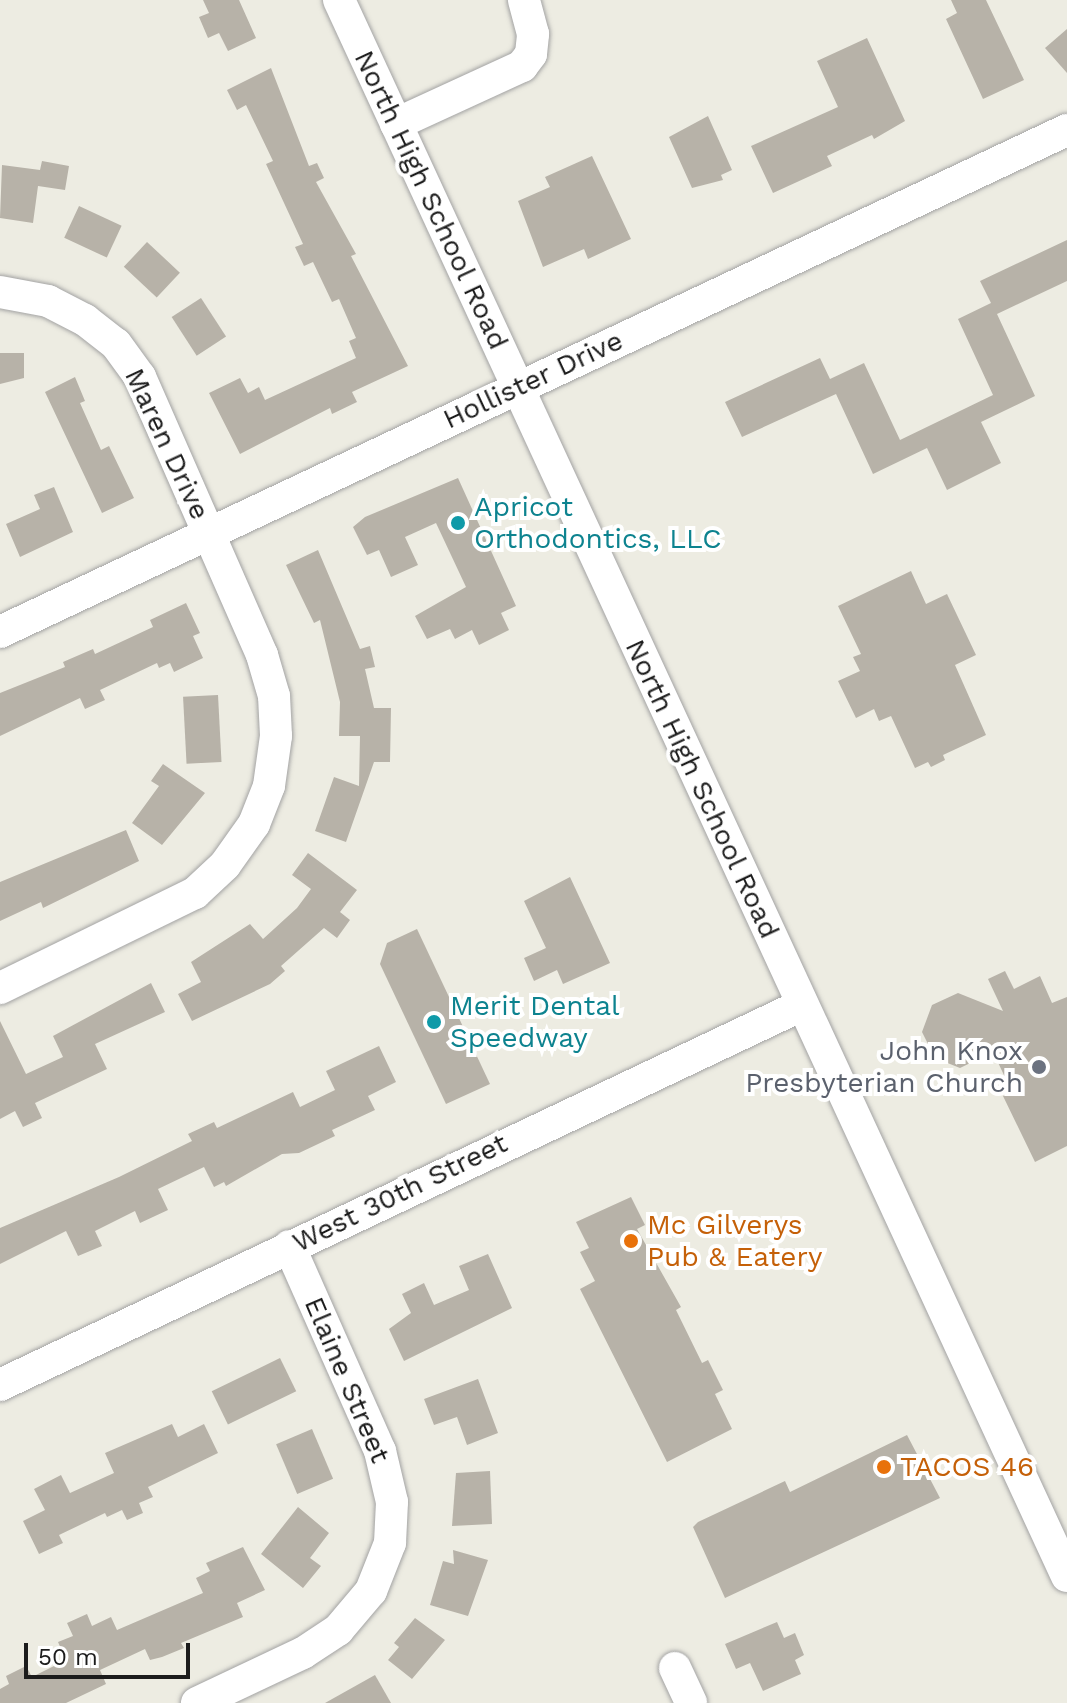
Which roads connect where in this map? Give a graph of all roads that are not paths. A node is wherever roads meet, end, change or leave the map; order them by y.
1 (339, 0) edge
2 (524, 0) edge
3 (396, 124) junction
4 (1067, 130) edge
5 (0, 292) edge
6 (518, 387) junction
7 (209, 533) junction
8 (0, 632) edge
9 (0, 988) edge
10 (802, 1005) junction
11 (289, 1246) junction
12 (0, 1385) edge
13 (1067, 1576) edge
14 (675, 1668) dead end
15 (197, 1703) edge
16 (691, 1703) edge

1 - 3 street, North High School Road
2 - 3 street
3 - 6 street, North High School Road
4 - 6 street, Hollister Drive
5 - 7 street, Maren Drive
6 - 7 street, Hollister Drive
6 - 10 street, North High School Road
7 - 8 street, Hollister Drive
7 - 9 street, Maren Drive
10 - 11 street, West 30th Street
10 - 13 street, North High School Road
11 - 12 street, West 30th Street
11 - 15 street, Elaine Street
14 - 16 street

